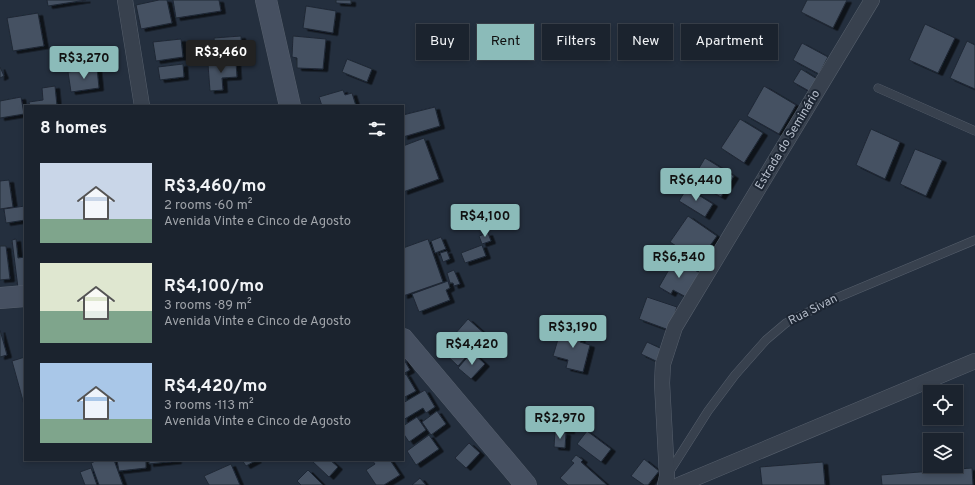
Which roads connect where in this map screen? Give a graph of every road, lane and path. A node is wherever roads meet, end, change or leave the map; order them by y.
1 (126, 0) edge
2 (266, 0) edge
3 (872, 0) edge
4 (878, 88) dead end
5 (142, 105) edge
6 (290, 105) edge
7 (975, 131) edge
8 (975, 240) edge
9 (24, 296) edge
10 (0, 298) edge
11 (404, 340) edge
12 (975, 361) edge
13 (666, 481) edge
14 (526, 485) edge
15 (679, 485) edge

1 - 5 street
2 - 6 main road
3 - 13 street, Estrada do Seminário
4 - 7 lane
8 - 13 lane, Rua Sivan
9 - 10 main road
11 - 14 main road
12 - 15 street

